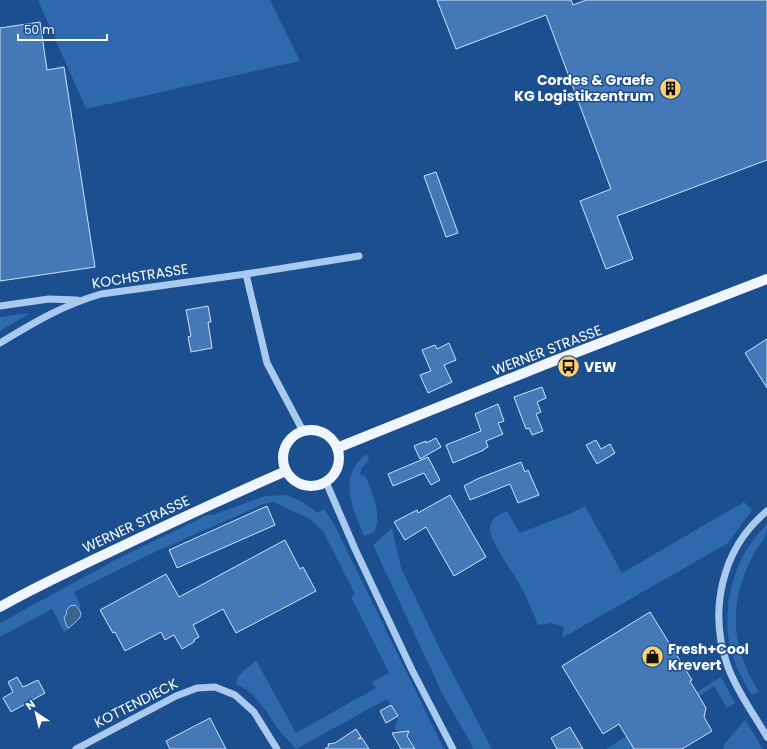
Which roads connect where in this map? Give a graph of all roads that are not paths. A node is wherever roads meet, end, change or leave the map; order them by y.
1 (359, 256) dead end
2 (246, 274) junction
3 (767, 279) edge
4 (79, 300) junction
5 (0, 306) edge
6 (0, 343) edge
7 (303, 431) junction
8 (337, 448) junction
9 (286, 471) junction
10 (326, 482) junction
11 (767, 511) edge
12 (0, 607) edge
13 (767, 737) edge
14 (76, 749) edge
15 (277, 749) edge
16 (453, 749) edge

1 - 2 street, KOCHSTRASSE
2 - 4 street, KOCHSTRASSE
2 - 7 street
3 - 8 main road, WERNER STRASSE
4 - 5 street
4 - 6 street, KOCHSTRASSE
7 - 8 main road
7 - 9 main road
8 - 10 main road
9 - 10 main road
9 - 12 main road, WERNER STRASSE
10 - 16 street
11 - 13 street
14 - 15 street, KOTTENDIECK

